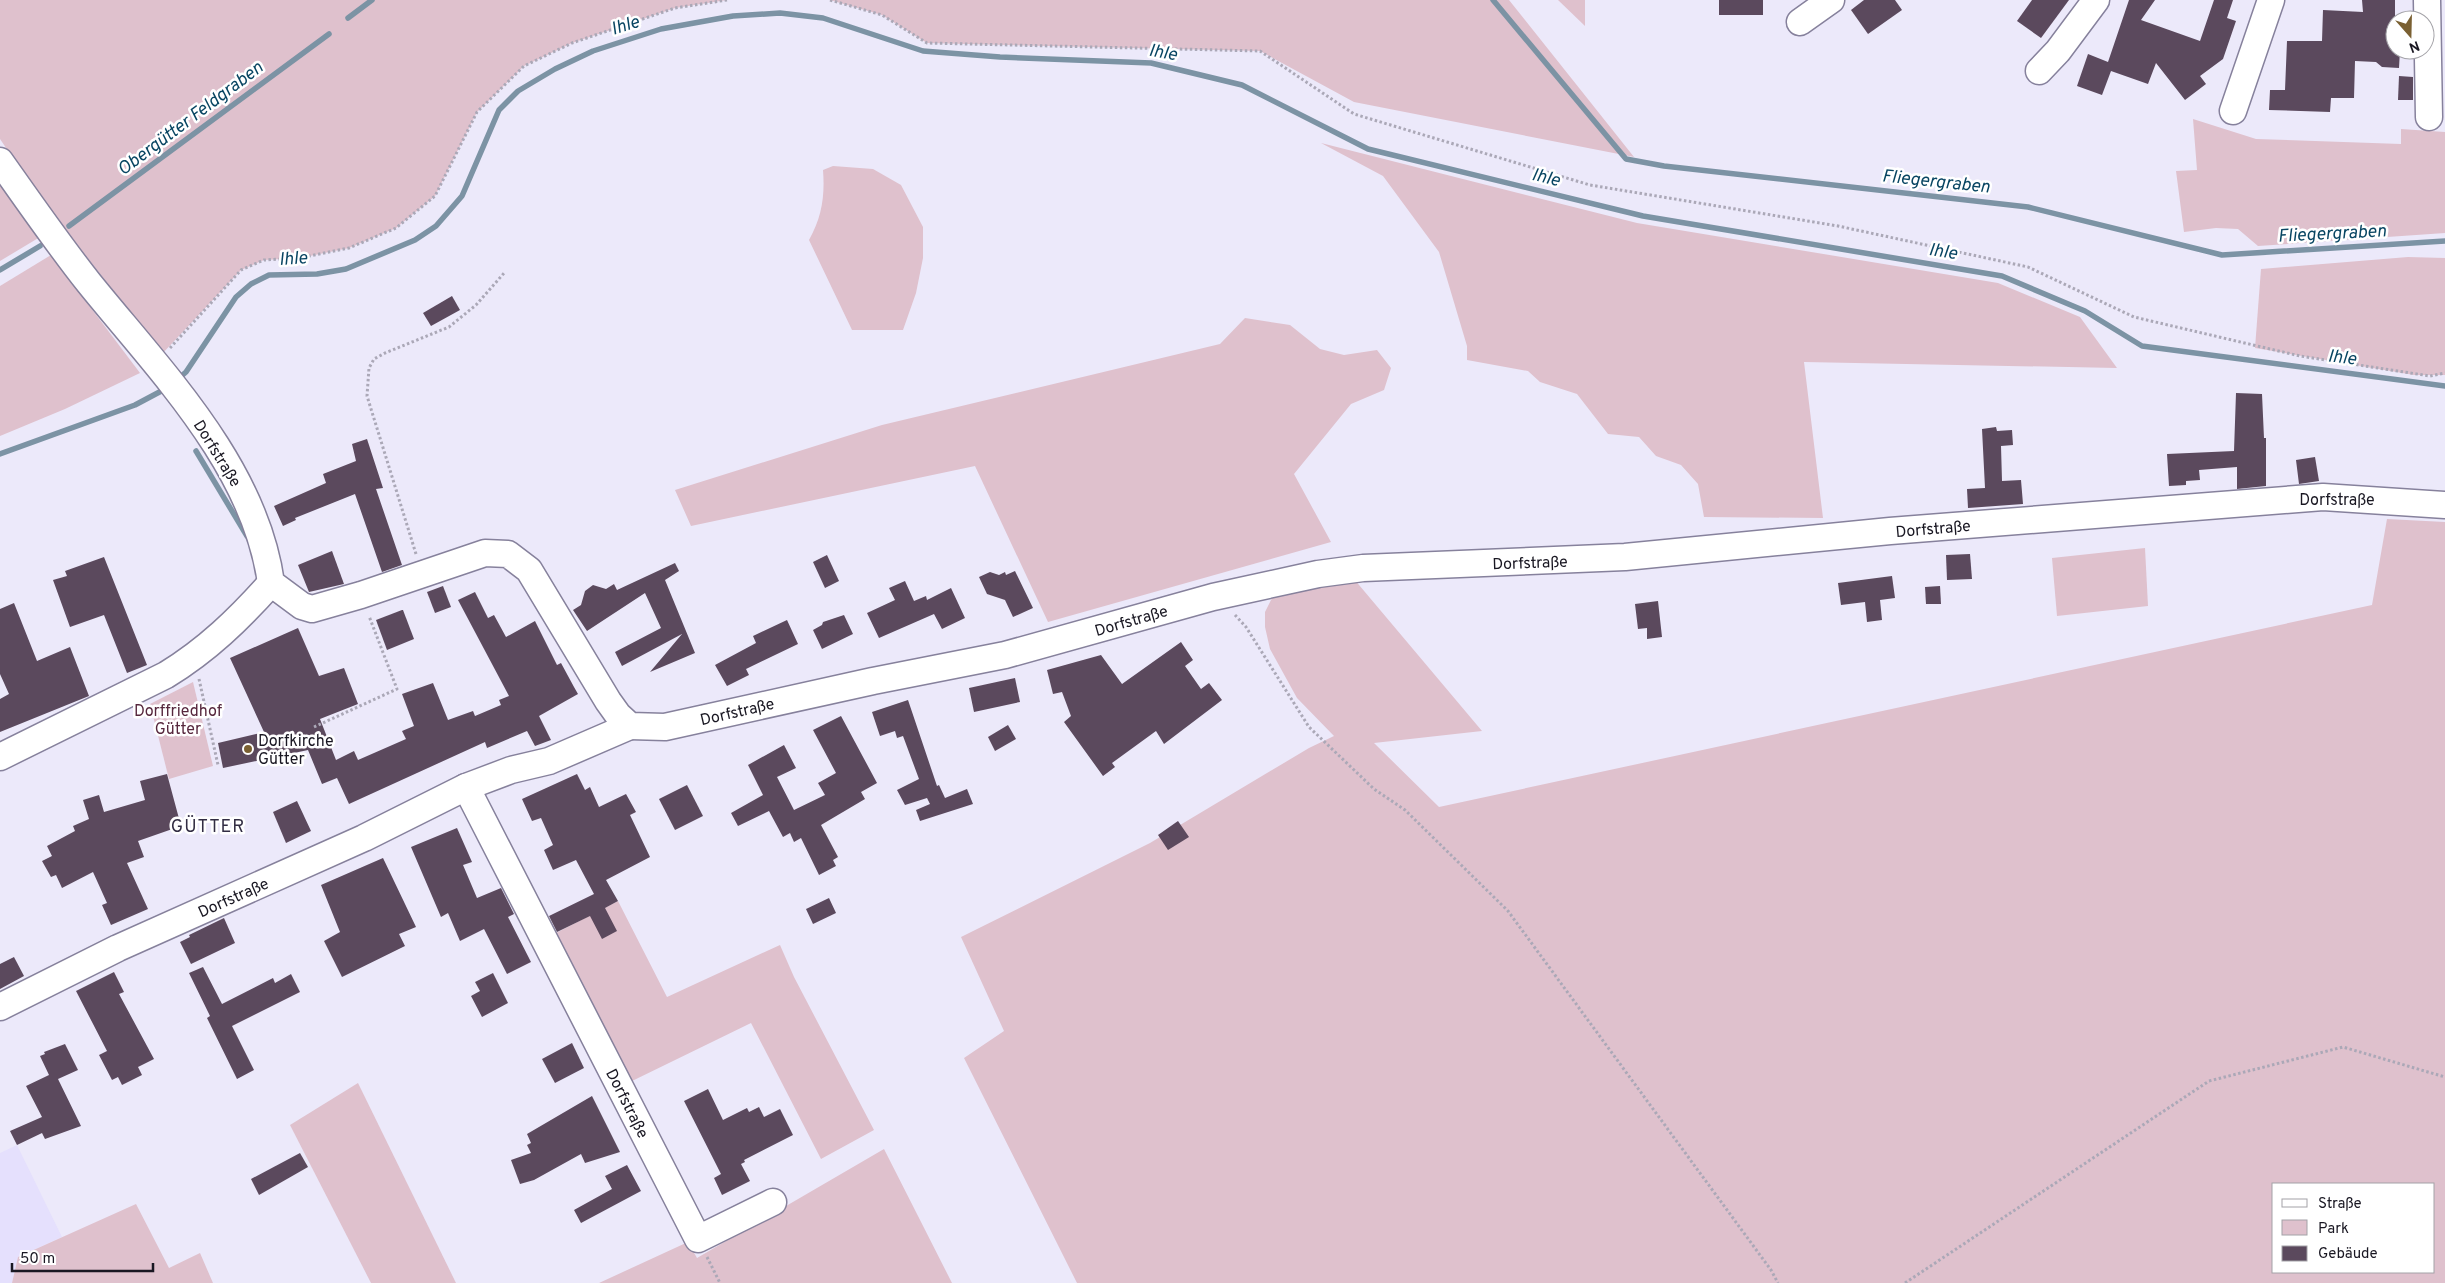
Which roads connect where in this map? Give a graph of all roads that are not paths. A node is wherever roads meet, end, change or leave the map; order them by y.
1 (1832, 0) edge
2 (2096, 0) edge
3 (2271, 0) edge
4 (2426, 0) edge
5 (1800, 22) dead end
6 (2039, 71) dead end
7 (2233, 111) dead end
8 (2429, 117) dead end
9 (0, 161) edge
10 (2445, 505) edge
11 (271, 583) junction
12 (630, 726) junction
13 (0, 757) edge
14 (466, 786) junction
15 (0, 1007) edge
16 (773, 1202) dead end

1 - 5 street
2 - 6 street
3 - 7 street
4 - 8 street
9 - 11 street, Dorfstraße
10 - 12 street, Dorfstraße
11 - 12 street
11 - 13 street
12 - 14 street, Dorfstraße
14 - 15 street, Dorfstraße
14 - 16 street, Dorfstraße

